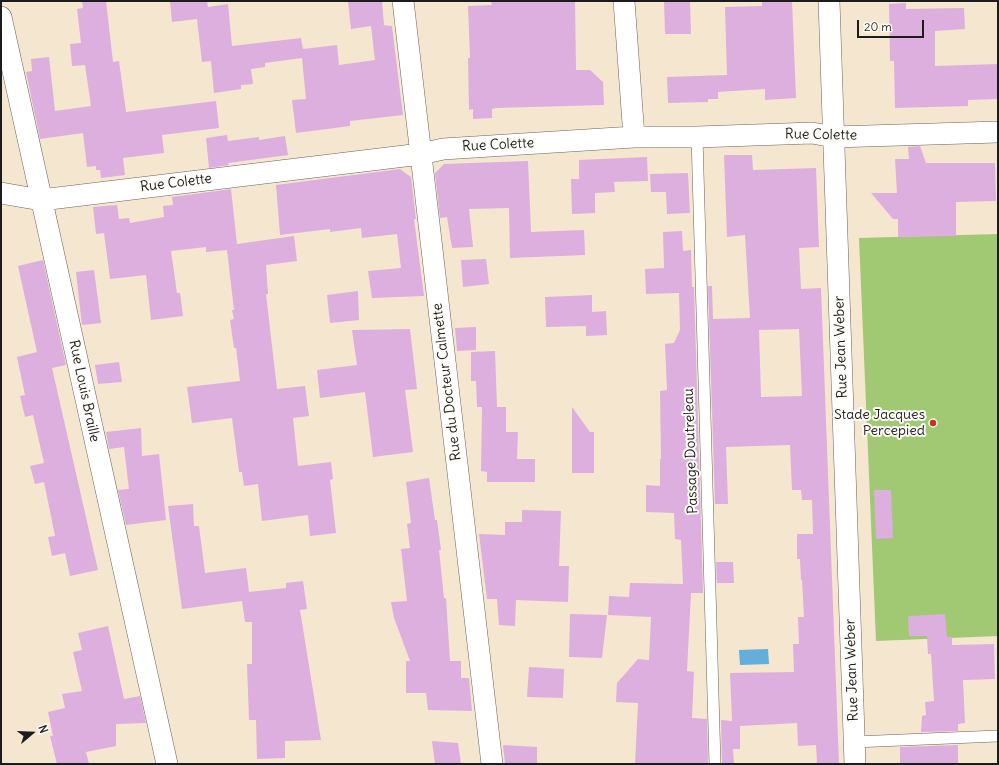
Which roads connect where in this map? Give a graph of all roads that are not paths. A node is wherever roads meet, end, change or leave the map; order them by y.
1 (403, 1) edge
2 (624, 1) edge
3 (829, 1) edge
4 (1, 17) edge
5 (998, 132) edge
6 (834, 136) junction
7 (634, 137) junction
8 (698, 137) junction
9 (421, 154) junction
10 (1, 193) edge
11 (41, 200) junction
12 (998, 736) edge
13 (854, 742) junction
14 (167, 764) edge
15 (492, 764) edge
16 (715, 764) edge
17 (855, 764) edge

1 - 9 street, Rue du Docteur Calmette
2 - 7 street
3 - 6 street, Rue Jean Weber
4 - 11 street, Rue Louis Braille
5 - 6 street, Rue Colette
6 - 8 street, Rue Colette
6 - 13 street, Rue Jean Weber
7 - 8 street, Rue Colette
7 - 9 street, Rue Colette
8 - 16 lane, Passage Doutreleau
9 - 11 street, Rue Colette
9 - 15 street, Rue du Docteur Calmette
10 - 11 street, Rue Colette
11 - 14 street, Rue Louis Braille
12 - 13 lane
13 - 17 street, Rue Jean Weber

